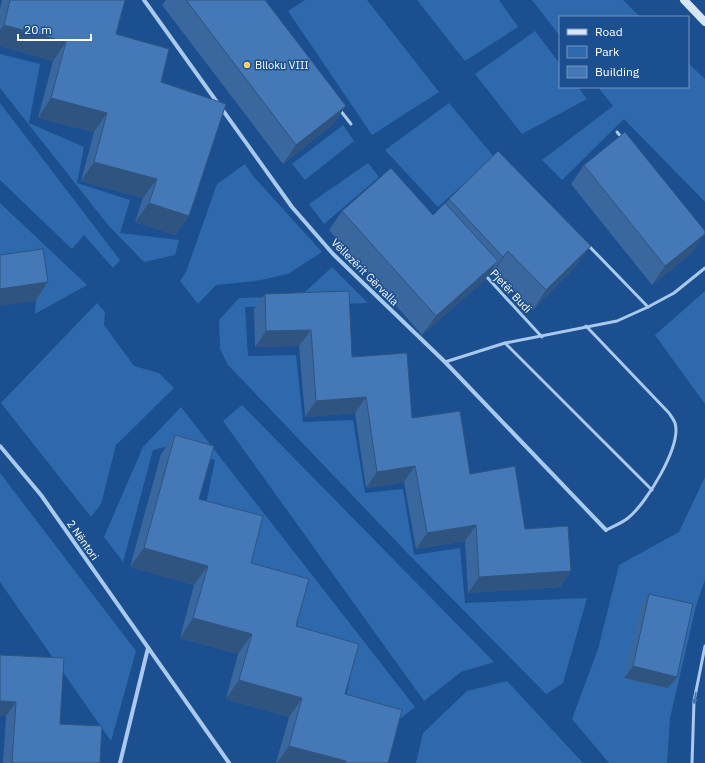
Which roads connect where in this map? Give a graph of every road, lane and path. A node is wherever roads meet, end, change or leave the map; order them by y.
1 (144, 0) edge
2 (684, 0) edge
3 (705, 22) edge
4 (337, 106) edge
5 (351, 124) dead end
6 (617, 132) dead end
7 (627, 143) edge
8 (583, 241) edge
9 (705, 268) edge
10 (483, 273) edge
11 (648, 307) junction
12 (586, 326) junction
13 (542, 337) junction
14 (505, 343) junction
15 (445, 362) junction
16 (0, 446) edge
17 (652, 490) junction
18 (606, 530) joint
19 (705, 646) edge
20 (148, 648) junction
21 (120, 763) edge
22 (229, 763) edge
23 (692, 763) edge

1 - 15 street, Vëllezërit Gërvalla
2 - 3 main road
4 - 5 lane
6 - 7 lane
8 - 11 lane
9 - 11 lane
10 - 13 lane, Pjetër Budi
11 - 12 lane
12 - 13 lane
12 - 17 lane
13 - 14 lane
14 - 15 lane
14 - 17 lane
15 - 18 street, Vëllezërit Gërvalla
16 - 20 street, 2 Nëntori
17 - 18 lane
19 -> 23 lane
20 - 21 street
20 - 22 street, 2 Nëntori

